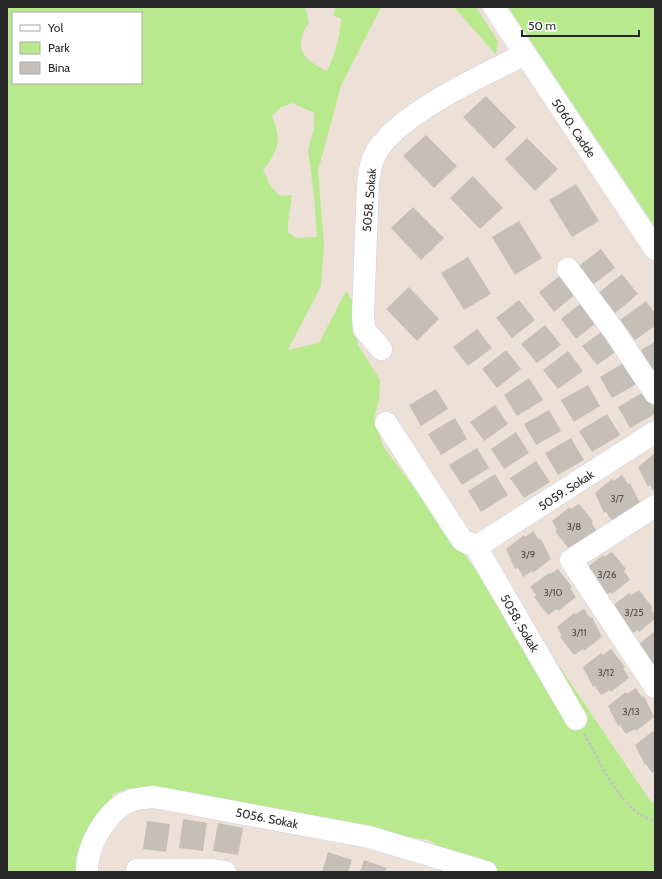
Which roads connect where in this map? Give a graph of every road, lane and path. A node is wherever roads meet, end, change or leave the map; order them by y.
1 (494, 7) edge
2 (524, 54) junction
3 (655, 249) edge
4 (568, 269) dead end
5 (381, 349) dead end
6 (655, 393) edge
7 (386, 423) dead end
8 (655, 432) edge
9 (655, 506) edge
10 (476, 547) junction
11 (655, 687) edge
12 (576, 719) joint
13 (655, 821) edge
14 (137, 870) dead end
15 (87, 872) edge
16 (225, 872) edge
17 (486, 872) edge

1 - 2 street, 5060. Cadde
2 - 3 street, 5060. Cadde
2 - 5 street, 5058. Sokak
4 - 6 street
7 - 10 street, 5058. Sokak
8 - 10 street, 5059. Sokak
9 - 11 street
10 - 12 street, 5058. Sokak
12 - 13 path
14 - 16 street
15 - 17 street, 5056. Sokak

